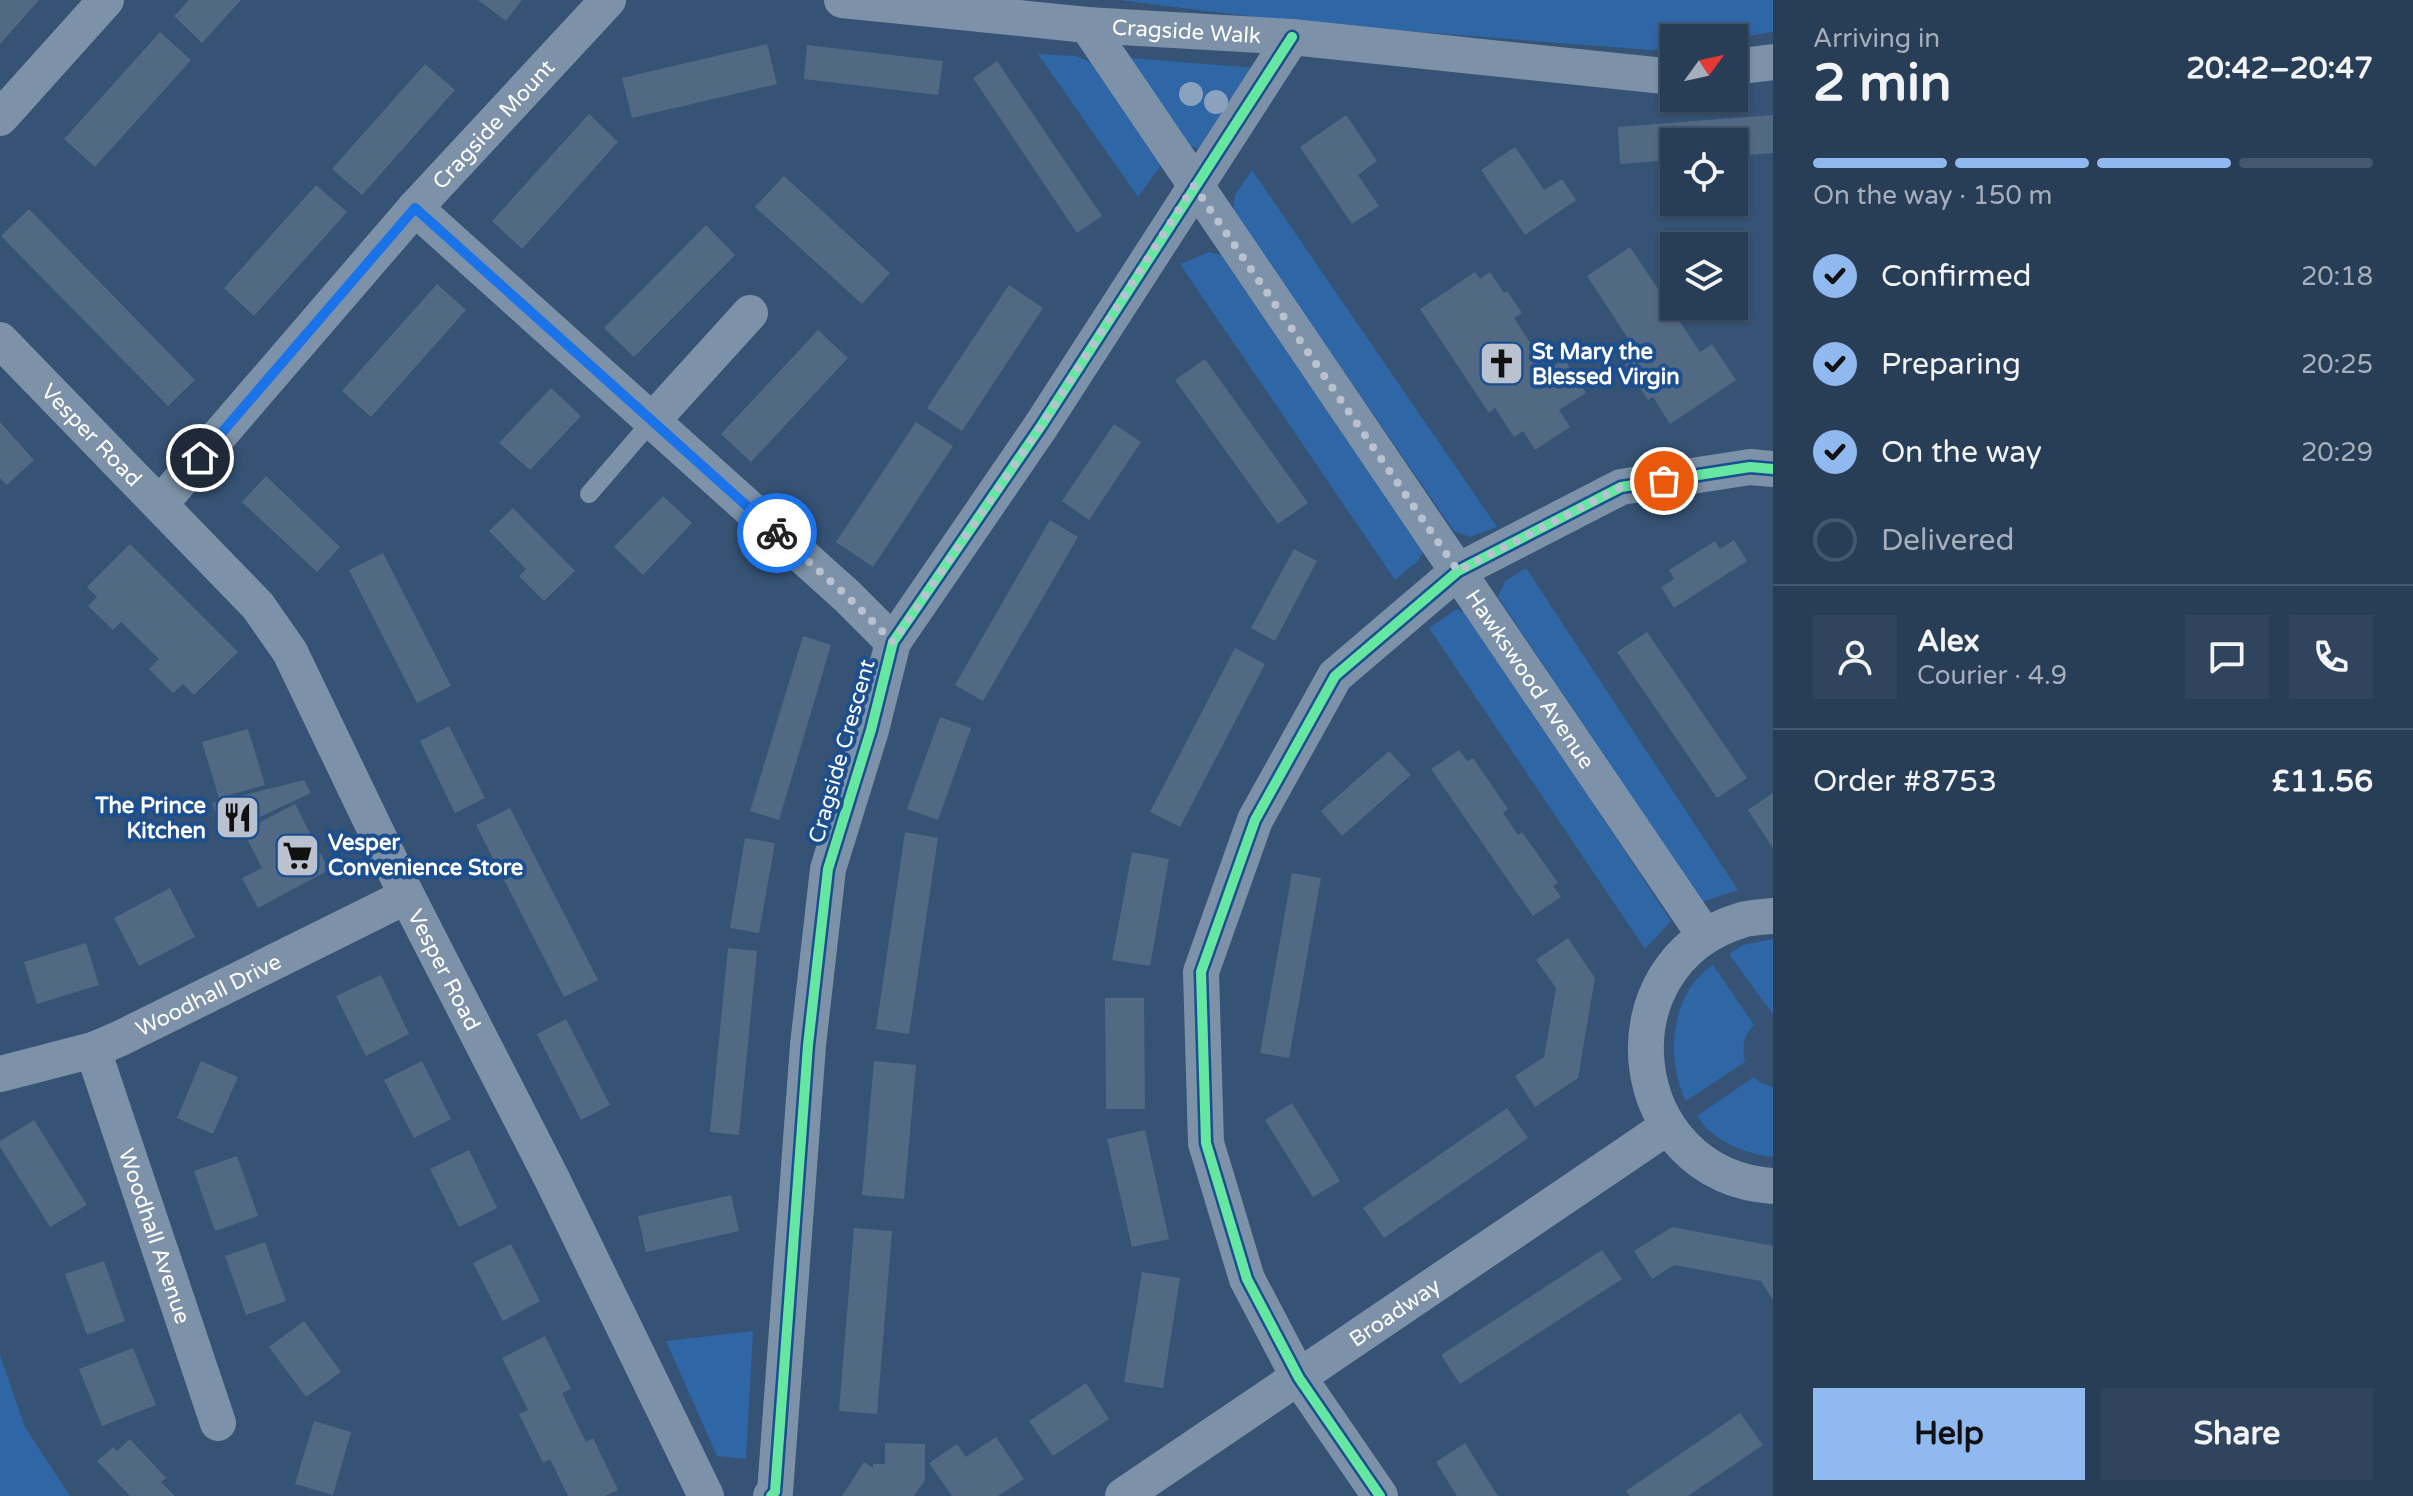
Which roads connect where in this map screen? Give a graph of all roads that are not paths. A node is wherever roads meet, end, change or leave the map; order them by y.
1 (106, 0) edge
2 (608, 0) edge
3 (842, 0) edge
4 (1087, 25) junction
5 (1292, 37) junction
6 (1773, 62) edge
7 (1748, 65) edge
8 (1660, 76) edge
9 (0, 118) edge
10 (1194, 186) junction
11 (415, 208) junction
12 (750, 313) dead end
13 (0, 340) edge
14 (652, 421) junction
15 (1773, 469) edge
16 (589, 494) dead end
17 (161, 503) junction
18 (1458, 571) junction
19 (893, 642) junction
20 (407, 896) junction
21 (1773, 916) edge
22 (1705, 936) junction
23 (93, 1050) junction
24 (0, 1074) edge
25 (1667, 1127) junction
26 (1773, 1186) edge
27 (1299, 1378) junction
28 (218, 1423) dead end
29 (706, 1496) edge
30 (771, 1496) edge
31 (1123, 1496) edge
32 (1380, 1496) edge

1 - 9 street
2 - 11 street, Cragside Mount
3 - 4 street, Cragside Walk
4 - 5 street, Cragside Walk
4 - 10 street, Hawkswood Avenue
5 - 8 street, Cragside Walk
5 - 10 street, Cragside Crescent
6 - 7 street
10 - 18 street, Hawkswood Avenue
10 - 19 street, Cragside Crescent
11 - 14 street
11 - 17 street, Cragside Mount
12 - 14 street
13 - 17 street, Vesper Road
14 - 16 lane
14 - 19 street
15 - 18 street
17 - 20 street, Vesper Road
18 - 22 street, Hawkswood Avenue
18 - 27 street
19 - 30 street, Cragside Crescent
20 - 23 street, Woodhall Drive
20 - 29 street, Vesper Road
21 - 22 street
22 - 25 street
23 - 24 street, Woodhall Drive
23 - 28 street, Woodhall Avenue
25 - 26 street
25 - 27 street, Broadway
27 - 31 street, Broadway
27 - 32 street

